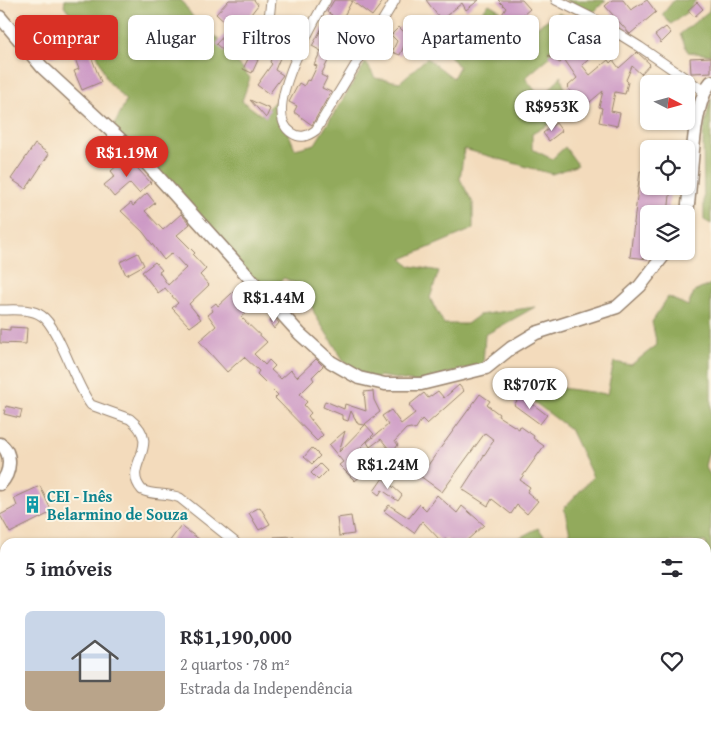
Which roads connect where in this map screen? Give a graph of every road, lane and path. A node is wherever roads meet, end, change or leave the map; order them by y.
1 (271, 0) edge
2 (326, 0) edge
3 (395, 0) edge
4 (556, 0) edge
5 (268, 15) edge
6 (0, 17) edge
7 (707, 86) edge
8 (689, 205) edge
9 (660, 260) edge
10 (0, 310) edge
11 (0, 444) edge
12 (0, 484) edge
13 (230, 538) edge

1 - 5 street
2 - 3 street
4 - 7 street
6 - 9 street
7 - 8 street
10 - 13 street
11 - 12 street

